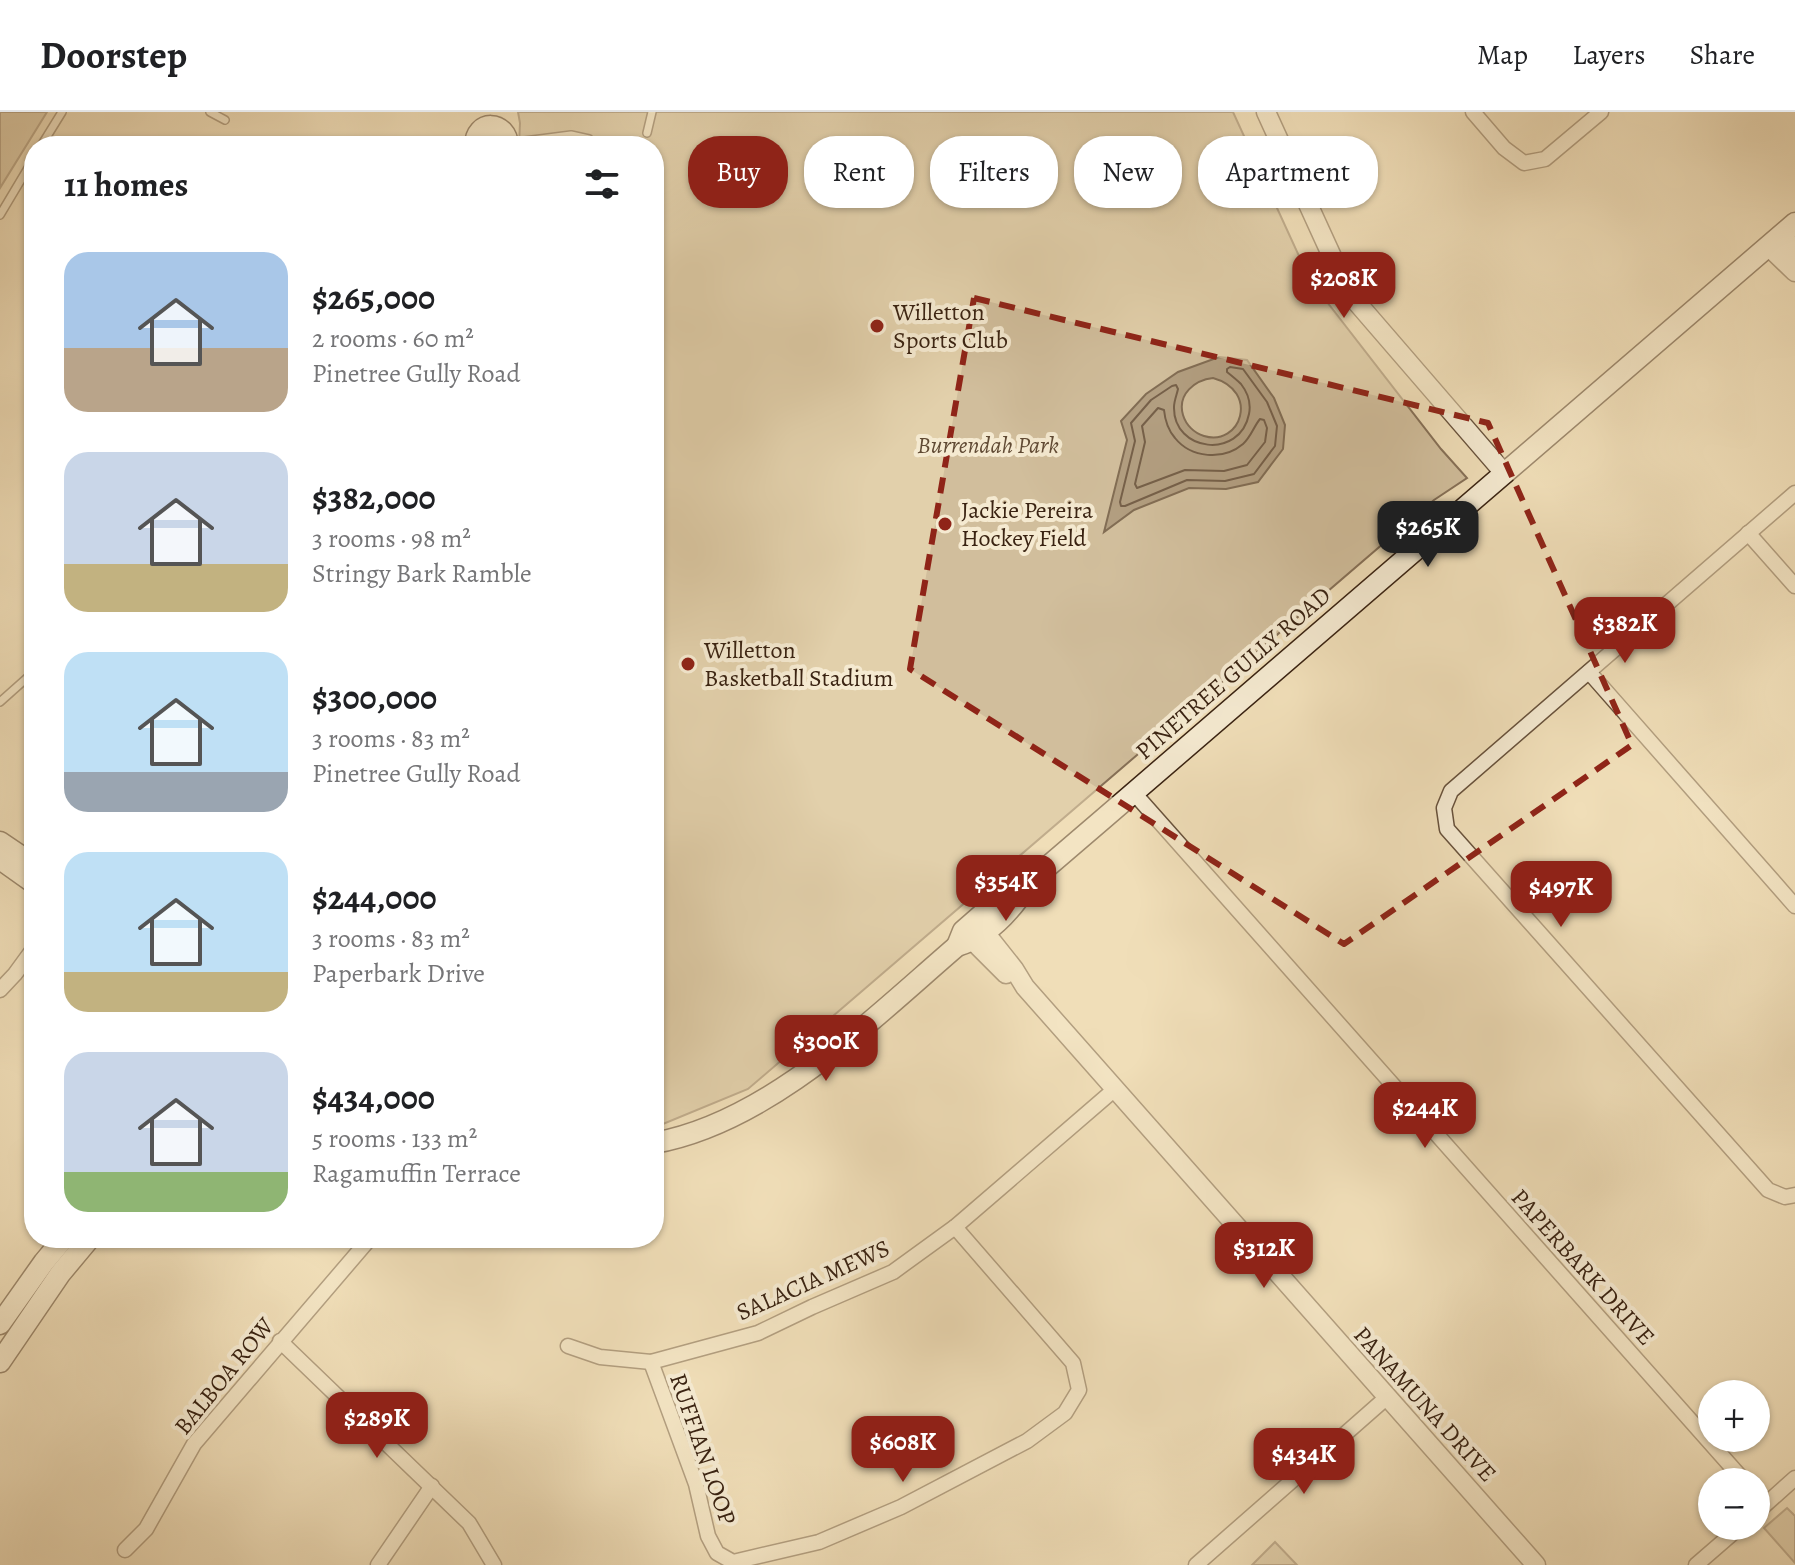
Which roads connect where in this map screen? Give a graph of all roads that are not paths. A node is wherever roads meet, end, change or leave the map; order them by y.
1 (62, 112) edge
2 (210, 112) edge
3 (475, 112) edge
4 (652, 112) edge
5 (1266, 112) edge
6 (1473, 112) edge
7 (1601, 112) edge
8 (225, 120) dead end
9 (502, 132) edge
10 (647, 133) dead end
11 (47, 136) edge
12 (476, 136) edge
13 (477, 136) edge
14 (576, 136) edge
15 (24, 175) edge
16 (0, 215) edge
17 (1782, 234) edge
18 (1795, 252) edge
19 (1795, 272) edge
20 (1505, 474) junction
21 (1795, 493) edge
22 (1748, 533) junction
23 (1795, 586) edge
24 (1589, 672) junction
25 (24, 681) edge
26 (0, 702) edge
27 (1134, 793) junction
28 (0, 842) edge
29 (24, 858) edge
30 (0, 859) edge
31 (24, 876) edge
32 (1795, 906) edge
33 (970, 934) junction
34 (24, 962) edge
35 (0, 990) edge
36 (1115, 1089) junction
37 (664, 1141) edge
38 (1795, 1195) edge
39 (955, 1227) junction
40 (56, 1248) edge
41 (82, 1248) edge
42 (362, 1248) edge
43 (0, 1324) edge
44 (280, 1341) junction
45 (568, 1346) dead end
46 (0, 1362) edge
47 (651, 1362) junction
48 (1386, 1398) junction
49 (1733, 1468) edge
50 (1795, 1478) edge
51 (432, 1486) junction
52 (1770, 1496) edge
53 (1725, 1540) edge
54 (125, 1550) dead end
55 (378, 1565) edge
56 (494, 1565) edge
57 (1196, 1565) edge
58 (1536, 1565) edge
59 (1696, 1565) edge

1 - 11 lane
2 - 8 lane
3 - 12 main road
4 - 10 lane
5 - 20 street
6 - 7 street
9 - 13 main road
9 - 14 lane
15 - 16 lane
17 - 18 street
17 - 19 street
17 - 20 main road, PINETREE GULLY ROAD
20 - 27 main road, PINETREE GULLY ROAD
21 - 22 street
22 - 23 street
22 - 24 street
24 - 32 street
24 - 38 street
25 - 26 lane
27 - 33 main road, PINETREE GULLY ROAD
27 - 49 street, PAPERBARK DRIVE
28 - 29 main road
30 - 31 main road
33 - 36 street, PANAMUNA DRIVE
33 - 37 main road, PINETREE GULLY ROAD
34 - 35 street
36 - 39 street, SALACIA MEWS
36 - 48 street, PANAMUNA DRIVE
39 - 47 street, SALACIA MEWS
39 - 47 street, RUFFIAN LOOP
40 - 43 main road
41 - 46 main road
42 - 44 street, BALBOA ROW
44 - 51 street
44 - 54 street, BALBOA ROW
45 - 47 street, SALACIA MEWS
48 - 57 street
48 - 58 street, PANAMUNA DRIVE
50 - 52 street
51 - 55 street
51 - 56 street
53 - 59 street

